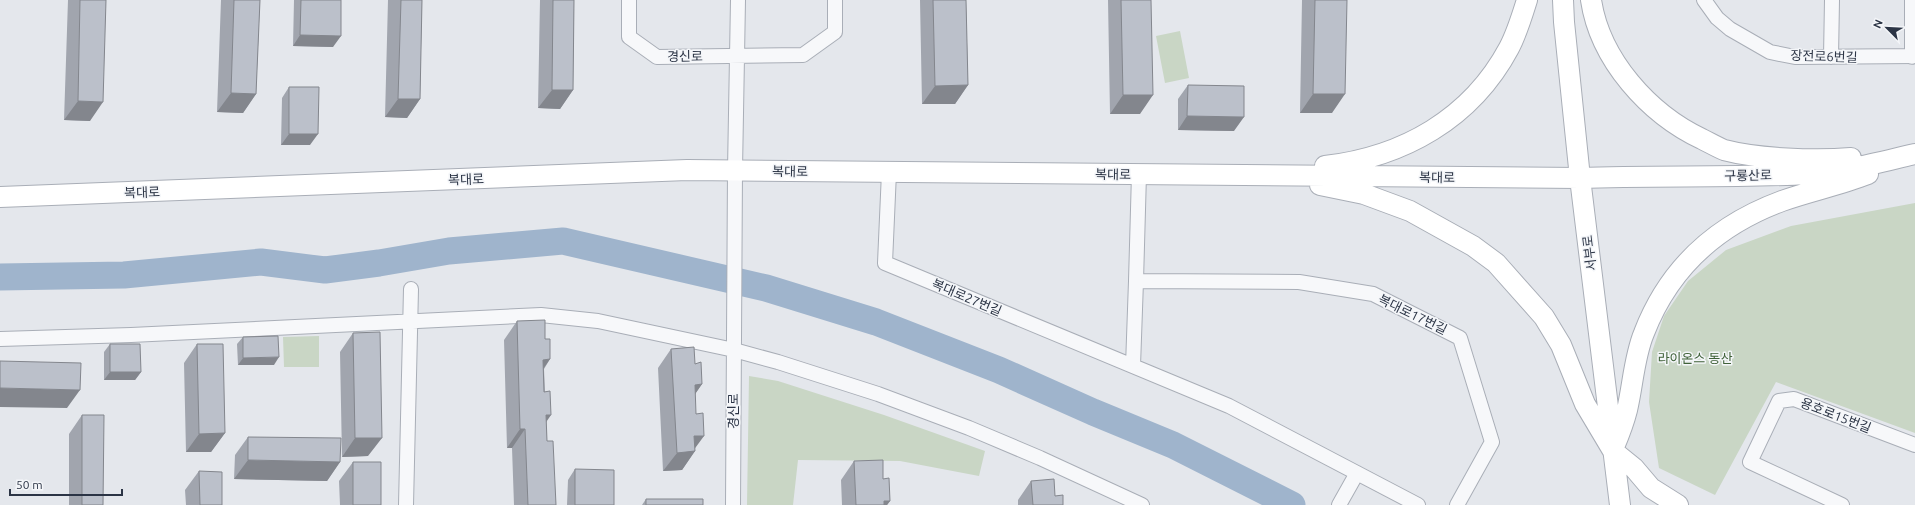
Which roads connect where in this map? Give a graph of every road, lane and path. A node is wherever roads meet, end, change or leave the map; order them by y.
1 (629, 0) edge
2 (738, 0) edge
3 (835, 0) edge
4 (1527, 0) edge
5 (1564, 0) edge
6 (1591, 0) edge
7 (1704, 0) edge
8 (1832, 0) edge
9 (1912, 0) edge
10 (737, 56) junction
11 (1913, 56) edge
12 (1831, 57) junction
13 (1915, 154) edge
14 (735, 170) junction
15 (890, 172) junction
16 (1139, 174) junction
17 (1249, 175) junction
18 (1580, 178) junction
19 (0, 197) edge
20 (1136, 281) junction
21 (411, 289) dead end
22 (410, 322) junction
23 (0, 339) edge
24 (734, 350) junction
25 (1133, 366) junction
26 (1915, 445) edge
27 (1613, 451) junction
28 (1357, 473) junction
29 (406, 505) edge
30 (733, 505) edge
31 (1142, 505) edge
32 (1339, 505) edge
33 (1418, 505) edge
34 (1457, 505) edge
35 (1620, 505) edge
36 (1678, 505) edge
37 (1842, 505) edge

1 - 10 street, 경신로
2 - 10 street
3 - 10 street, 경신로
4 - 17 main road
5 - 18 main road, 서부로
6 - 13 main road
7 - 12 street, 장전로6번길
8 - 12 street
9 - 11 street
10 - 14 street
11 - 12 street, 장전로6번길
13 - 18 main road, 구룡산로
13 - 27 main road
14 - 15 main road, 복대로
14 - 19 main road, 복대로
14 - 24 street, 경신로
15 - 16 main road, 복대로
15 - 25 street, 복대로27번길
16 - 17 main road, 복대로
16 - 20 street
17 - 18 main road, 복대로
17 - 27 main road
18 - 27 main road, 서부로
20 - 25 street
20 - 34 street, 복대로17번길
21 - 22 street
22 - 23 street
22 - 24 street
22 - 29 street
24 - 30 street, 경신로
24 - 31 street
25 - 28 street
26 - 37 street, 용호로15번길
27 - 35 main road, 서부로
27 - 36 main road
28 - 32 street
28 - 33 street

